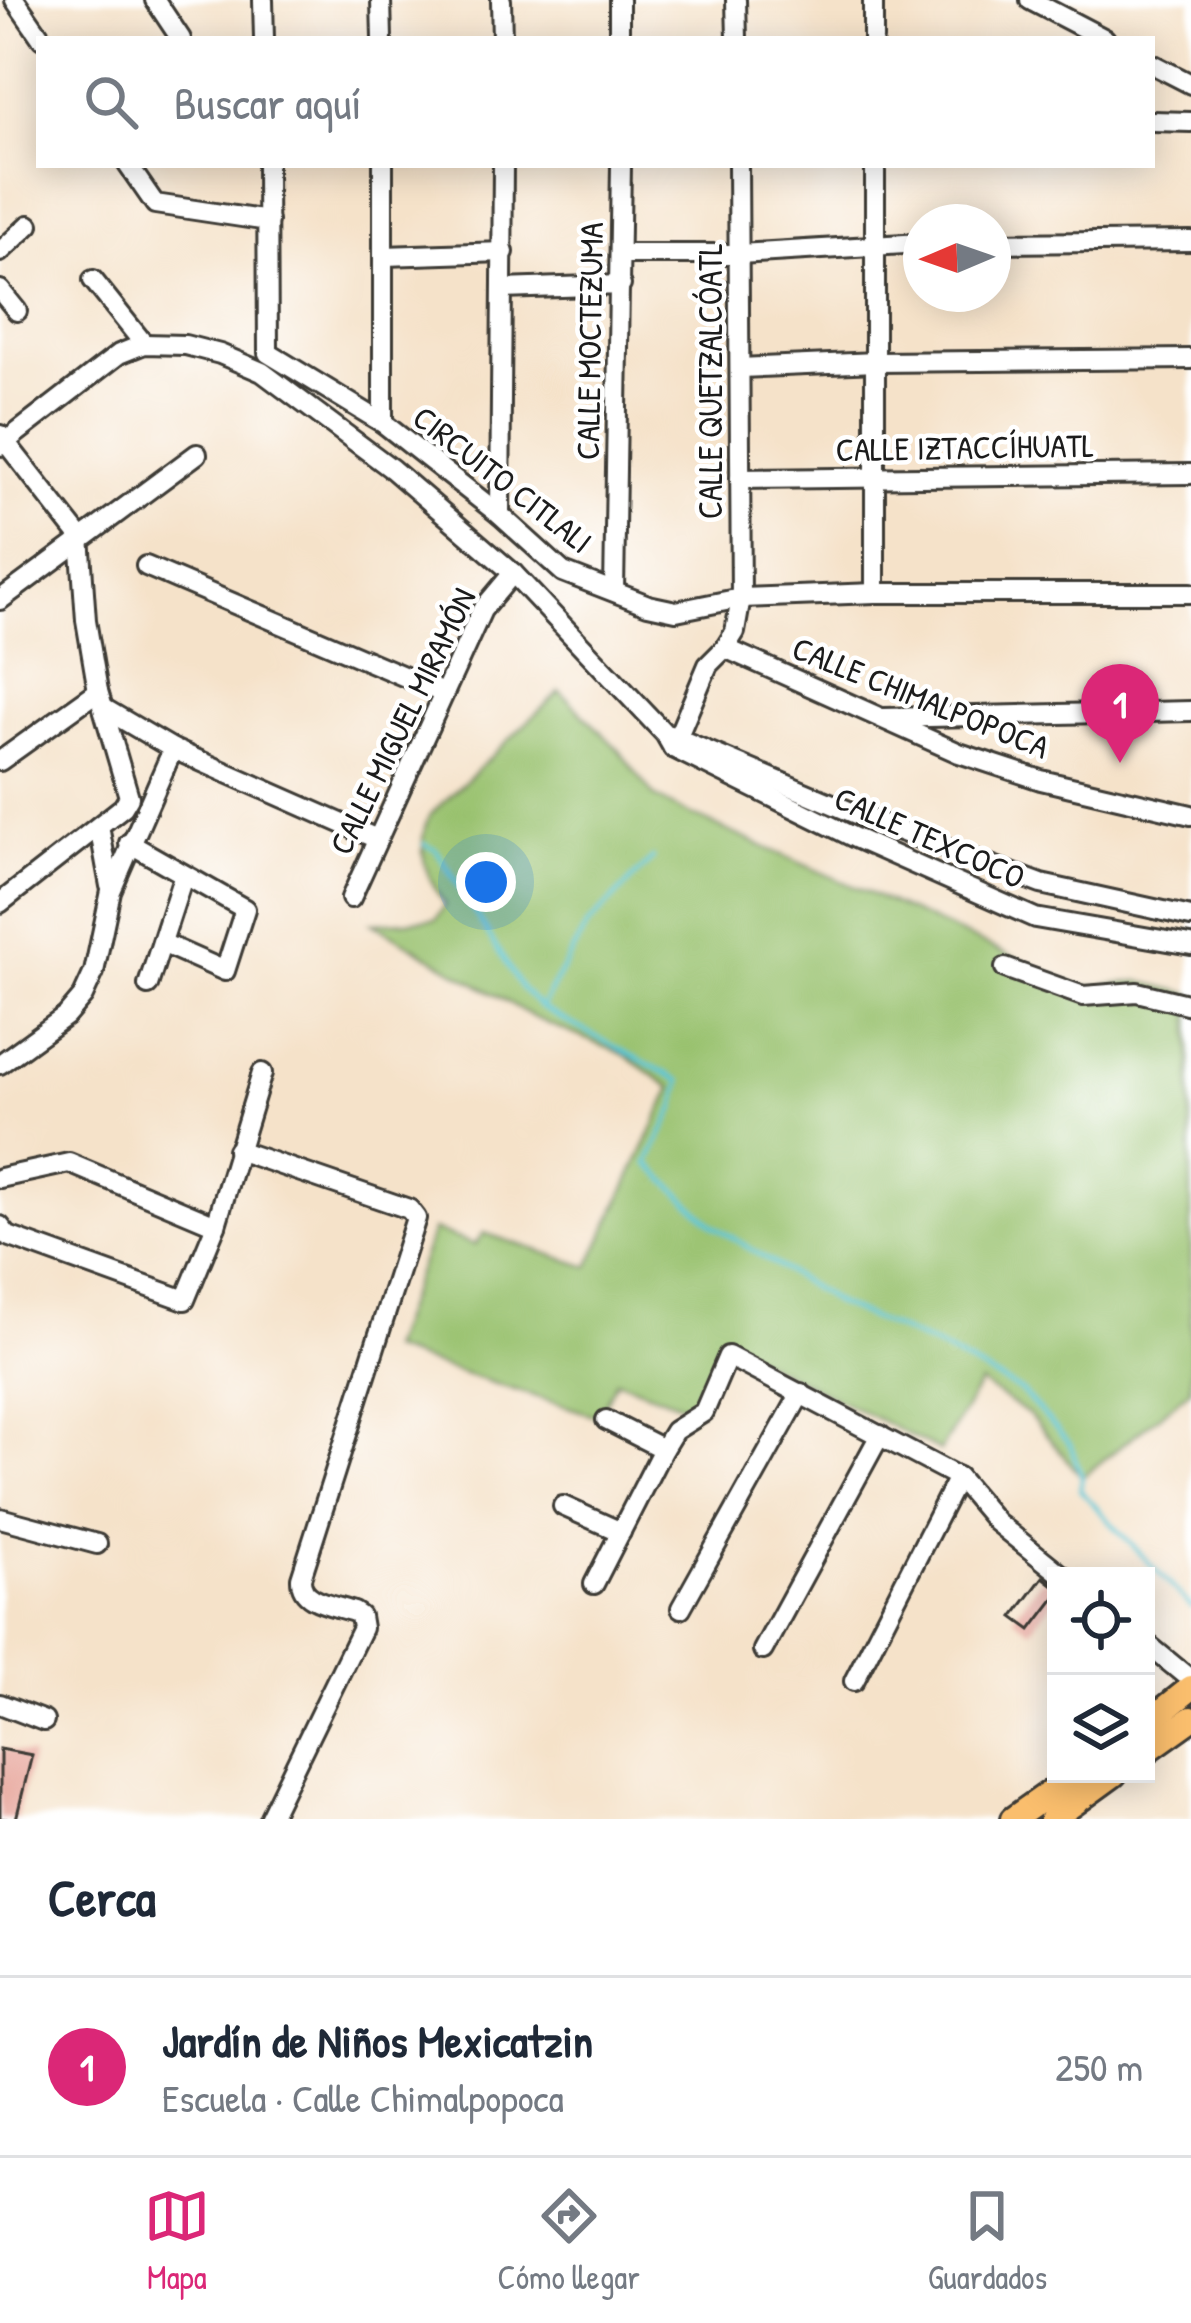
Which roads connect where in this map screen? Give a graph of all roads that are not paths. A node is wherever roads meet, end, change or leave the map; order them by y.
1 (15, 0) edge
2 (155, 0) edge
3 (263, 0) edge
4 (381, 0) edge
5 (501, 0) edge
6 (619, 0) edge
7 (736, 0) edge
8 (873, 0) edge
9 (1030, 0) edge
10 (40, 36) edge
11 (179, 36) edge
12 (264, 36) edge
13 (382, 36) edge
14 (502, 36) edge
15 (619, 36) edge
16 (737, 36) edge
17 (873, 36) edge
18 (1099, 36) edge
19 (1155, 66) edge
20 (1191, 84) edge
21 (1155, 122) edge
22 (1191, 122) edge
23 (130, 168) edge
24 (267, 168) edge
25 (383, 168) edge
26 (503, 168) edge
27 (621, 168) edge
28 (738, 168) edge
29 (875, 168) edge
30 (268, 221) junction
31 (29, 225) dead end
32 (1191, 241) edge
33 (903, 243) edge
34 (1011, 243) edge
35 (876, 244) junction
36 (0, 252) edge
37 (504, 252) junction
38 (622, 254) junction
39 (739, 254) junction
40 (384, 256) junction
41 (93, 280) dead end
42 (621, 285) junction
43 (502, 289) junction
44 (0, 290) edge
45 (17, 310) dead end
46 (144, 344) junction
47 (1191, 359) edge
48 (876, 362) junction
49 (740, 368) junction
50 (382, 423) junction
51 (2, 441) edge
52 (197, 454) dead end
53 (1191, 474) edge
54 (877, 478) junction
55 (740, 479) junction
56 (500, 515) junction
57 (80, 538) junction
58 (146, 566) dead end
59 (513, 573) junction
60 (614, 591) junction
61 (875, 593) junction
62 (1191, 593) edge
63 (741, 598) junction
64 (0, 600) edge
65 (725, 648) junction
66 (443, 693) junction
67 (102, 700) junction
68 (1191, 711) edge
69 (879, 718) junction
70 (672, 740) junction
71 (173, 749) junction
72 (0, 761) edge
73 (1191, 815) edge
74 (99, 826) junction
75 (377, 839) junction
76 (129, 843) junction
77 (183, 877) junction
78 (111, 891) junction
79 (351, 898) dead end
80 (0, 903) edge
81 (1191, 917) edge
82 (162, 943) junction
83 (1191, 945) edge
84 (1005, 968) dead end
85 (148, 986) dead end
86 (1191, 1005) edge
87 (0, 1064) edge
88 (262, 1073) dead end
89 (237, 1150) junction
90 (0, 1178) edge
91 (216, 1225) junction
92 (0, 1226) edge
93 (801, 1393) junction
94 (606, 1420) dead end
95 (880, 1435) junction
96 (663, 1449) junction
97 (958, 1478) junction
98 (563, 1506) dead end
99 (0, 1517) edge
100 (621, 1532) junction
101 (97, 1544) dead end
102 (1052, 1567) edge
103 (594, 1584) dead end
104 (681, 1608) dead end
105 (763, 1650) dead end
106 (1155, 1651) edge
107 (854, 1682) dead end
108 (1191, 1684) edge
109 (0, 1704) edge
110 (1155, 1716) edge
111 (1191, 1719) edge
112 (44, 1721) dead end
113 (1155, 1745) edge
114 (1064, 1783) edge
115 (1102, 1783) edge
116 (269, 1819) edge
117 (1013, 1819) edge
118 (1052, 1819) edge

1 - 10 street
2 - 11 street
3 - 12 street
4 - 13 street
5 - 14 street
6 - 15 street
7 - 16 street
8 - 17 street
9 - 18 street
19 - 20 street
21 - 22 street
23 - 30 street
24 - 30 street, CIRCUITO CITLALI
25 - 40 street
26 - 37 street
27 - 38 street, CALLE MOCTEZUMA
28 - 39 street, CALLE QUETZALCÓATL
29 - 35 street
30 - 50 street, CIRCUITO CITLALI
31 - 36 street
32 - 34 street
33 - 35 street
35 - 39 street
35 - 48 street
37 - 40 street
37 - 43 street
38 - 39 street
38 - 42 street, CALLE MOCTEZUMA
39 - 49 street, CALLE QUETZALCÓATL
40 - 50 street
41 - 46 street
42 - 43 street
42 - 60 street, CALLE MOCTEZUMA
43 - 56 street
44 - 45 street
46 - 51 street
46 - 59 street, CALLE TEXCOCO
47 - 48 street
48 - 49 street
48 - 54 street
49 - 55 street, CALLE QUETZALCÓATL
50 - 56 street, CIRCUITO CITLALI
51 - 57 street
52 - 57 street
53 - 54 street, CALLE IZTACCÍHUATL
54 - 55 street, CALLE IZTACCÍHUATL
54 - 61 street
55 - 63 street, CALLE QUETZALCÓATL
56 - 60 street, CIRCUITO CITLALI
57 - 64 street
57 - 67 street
58 - 66 street
59 - 66 street, CALLE MIGUEL MIRAMÓN
59 - 70 street, CALLE TEXCOCO
60 - 63 street, CIRCUITO CITLALI
61 - 62 street, CIRCUITO CITLALI
61 - 63 street, CIRCUITO CITLALI
63 - 65 street, CALLE QUETZALCÓATL
65 - 69 street, CALLE CHIMALPOPOCA
65 - 70 street
66 - 75 street, CALLE MIGUEL MIRAMÓN
67 - 71 street
67 - 72 street
67 - 74 street
68 - 69 street
69 - 73 street, CALLE CHIMALPOPOCA
70 - 81 street, CALLE TEXCOCO
70 - 83 street, CALLE TEXCOCO
71 - 75 street
71 - 76 street
74 - 78 street
74 - 80 street
75 - 79 street, CALLE MIGUEL MIRAMÓN
76 - 77 street
76 - 78 street
77 - 82 street
77 - 82 street
78 - 87 street
82 - 85 street
84 - 86 street
88 - 89 street
89 - 91 street
89 - 116 street
90 - 91 street
91 - 92 street
93 - 95 street
93 - 96 street
93 - 104 street
94 - 96 street
95 - 97 street
95 - 105 street
96 - 100 street
97 - 102 street
97 - 107 street
98 - 100 street
99 - 101 street
100 - 103 street
106 - 108 street
108 - 110 main road
109 - 112 street
111 - 113 main road
114 - 117 main road
115 - 118 main road

